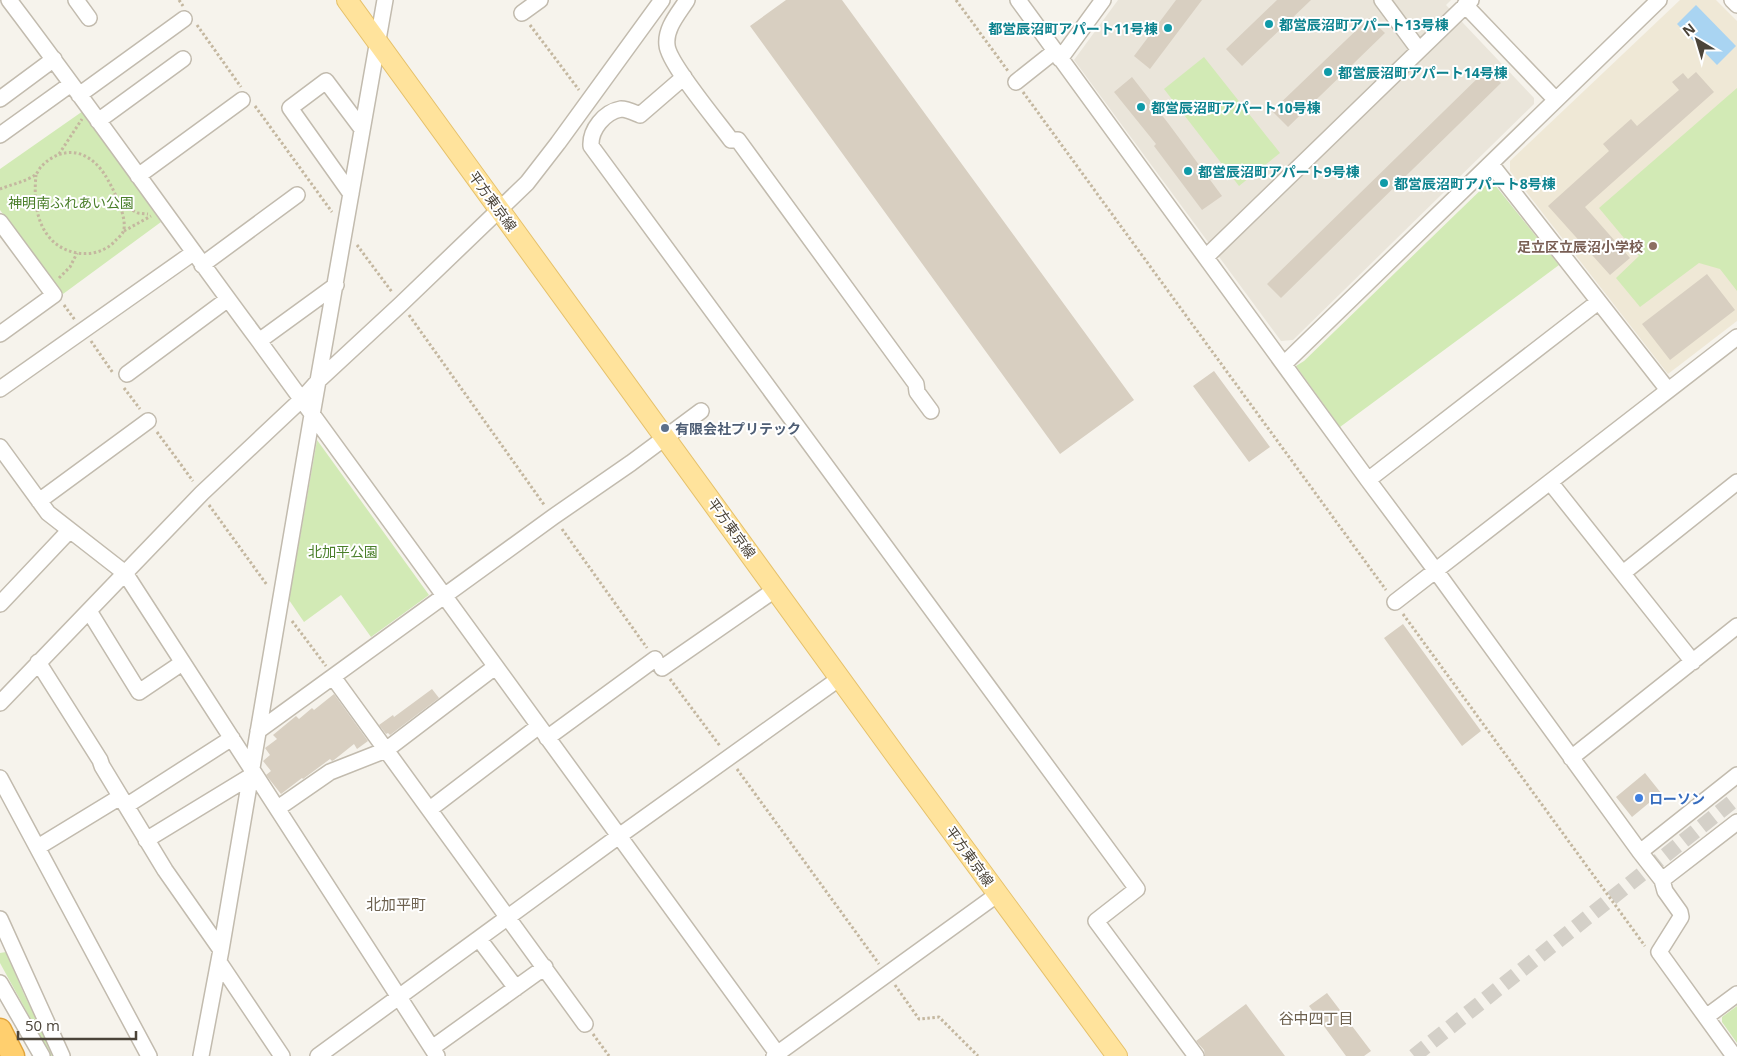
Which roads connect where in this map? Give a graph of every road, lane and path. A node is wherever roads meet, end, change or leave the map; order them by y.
1 (9, 0) edge
2 (76, 0) edge
3 (179, 0) edge
4 (348, 0) edge
5 (385, 0) edge
6 (540, 0) edge
7 (662, 0) edge
8 (687, 0) edge
9 (956, 0) edge
10 (1018, 0) edge
11 (1103, 0) edge
12 (1382, 0) edge
13 (1659, 0) edge
14 (1732, 0) edge
15 (1468, 2) edge
16 (1737, 5) edge
17 (522, 14) joint
18 (188, 16) junction
19 (89, 18) dead end
20 (378, 41) junction
21 (1418, 50) junction
22 (1060, 54) junction
23 (54, 59) junction
24 (183, 59) dead end
25 (684, 77) junction
26 (1016, 82) junction
27 (75, 90) junction
28 (0, 98) edge
29 (246, 98) junction
30 (1555, 99) junction
31 (587, 102) junction
32 (93, 115) junction
33 (362, 130) junction
34 (0, 135) edge
35 (58, 155) junction
36 (1491, 164) junction
37 (36, 175) junction
38 (138, 176) junction
39 (0, 189) edge
40 (351, 194) junction
41 (297, 195) dead end
42 (119, 204) junction
43 (500, 210) junction
44 (158, 213) junction
45 (0, 222) edge
46 (345, 229) junction
47 (124, 232) junction
48 (76, 252) junction
49 (1208, 254) junction
50 (197, 259) junction
51 (336, 285) junction
52 (49, 288) junction
53 (228, 299) junction
54 (1598, 302) junction
55 (401, 304) junction
56 (0, 334) edge
57 (1737, 337) edge
58 (259, 341) junction
59 (1284, 364) junction
60 (127, 374) dead end
61 (318, 380) junction
62 (0, 389) edge
63 (1668, 390) junction
64 (302, 399) junction
65 (701, 411) dead end
66 (931, 411) dead end
67 (312, 415) junction
68 (148, 421) dead end
69 (666, 438) junction
70 (0, 447) edge
71 (1368, 480) junction
72 (1550, 482) junction
73 (1737, 482) edge
74 (39, 501) junction
75 (553, 517) junction
76 (69, 531) junction
77 (1436, 571) junction
78 (125, 573) junction
79 (1623, 573) junction
80 (776, 589) junction
81 (444, 596) junction
82 (1395, 602) junction
83 (0, 604) edge
84 (89, 610) junction
85 (1737, 626) edge
86 (38, 662) junction
87 (1692, 662) junction
88 (182, 664) junction
89 (658, 664) junction
90 (495, 667) junction
91 (333, 677) junction
92 (840, 678) junction
93 (0, 703) edge
94 (258, 732) junction
95 (543, 732) junction
96 (232, 738) junction
97 (386, 750) junction
98 (729, 758) junction
99 (1571, 758) junction
100 (251, 772) junction
101 (1737, 775) edge
102 (0, 778) edge
103 (123, 801) junction
104 (278, 808) junction
105 (430, 809) junction
106 (1737, 822) edge
107 (619, 836) junction
108 (146, 840) junction
109 (38, 847) junction
110 (1640, 852) junction
111 (1662, 880) junction
112 (998, 894) junction
113 (508, 917) junction
114 (0, 919) edge
115 (479, 939) junction
116 (1659, 952) junction
117 (220, 956) junction
118 (545, 967) junction
119 (886, 974) junction
120 (0, 983) edge
121 (516, 988) junction
122 (1737, 994) edge
123 (398, 997) junction
124 (1706, 1017) junction
125 (585, 1024) joint
126 (0, 1030) edge
127 (434, 1052) edge
128 (777, 1055) edge
129 (12, 1056) edge
130 (42, 1056) edge
131 (62, 1056) edge
132 (149, 1056) edge
133 (201, 1056) edge
134 (282, 1056) edge
135 (318, 1056) edge
136 (609, 1056) edge
137 (978, 1056) edge
138 (1117, 1056) edge
139 (1196, 1056) edge
140 (1734, 1056) edge

1 - 23 street
2 - 19 street
3 - 18 path
4 - 20 main road, 平方東京線
5 - 20 street
6 - 17 street
7 - 31 street
8 - 25 street
9 - 26 path
10 - 22 street
11 - 22 street
12 - 21 street
13 - 30 street
14 - 16 street
15 - 21 street
15 - 30 street
17 - 31 path
18 - 27 street
18 - 29 path
20 - 33 street
20 - 43 main road, 平方東京線
21 - 49 street
22 - 26 street
22 - 49 street
23 - 27 street
23 - 28 street
24 - 32 street
25 - 66 street
25 - 139 street
26 - 82 path
27 - 32 street
27 - 34 street
29 - 38 street
29 - 46 path
30 - 36 street
31 - 43 street
32 - 35 path
32 - 38 street
33 - 40 street
33 - 40 street
35 - 37 path
35 - 42 path
36 - 54 street
36 - 59 street
37 - 39 path
37 - 48 path
38 - 44 street
40 - 46 street
41 - 50 street
42 - 44 path
42 - 47 path
43 - 55 street
43 - 69 main road, 平方東京線
44 - 47 path
44 - 50 street
45 - 52 street
46 - 51 street
46 - 55 path
47 - 48 path
48 - 52 path
49 - 59 street
50 - 53 street
50 - 62 street
51 - 58 street
51 - 61 street
52 - 56 street
53 - 58 street
53 - 60 street
54 - 63 street
54 - 71 street
55 - 61 street
55 - 75 path
57 - 63 street
58 - 64 street
59 - 71 street
61 - 64 street
61 - 67 street
63 - 72 street
64 - 67 street
64 - 78 street
65 - 69 street
67 - 81 street
67 - 94 street
68 - 74 street
69 - 75 street
69 - 80 main road, 平方東京線
70 - 74 street
71 - 77 street
72 - 77 street
72 - 79 street
73 - 79 street
74 - 76 street
75 - 81 street
75 - 89 path
76 - 78 street
76 - 83 street
77 - 82 street
77 - 99 street
78 - 84 street
78 - 88 street
79 - 87 street
80 - 89 street
80 - 92 main road, 平方東京線
81 - 90 street
81 - 91 street
82 - 116 path
84 - 86 street
84 - 88 street
85 - 87 street
86 - 93 street
86 - 103 street
87 - 99 street
88 - 96 street
89 - 95 street
89 - 98 path
90 - 95 street
90 - 97 street
91 - 94 street
91 - 97 street
92 - 98 street
92 - 112 main road, 平方東京線
94 - 100 street
95 - 105 street
95 - 107 street
96 - 100 street
96 - 103 street
97 - 104 street
97 - 105 street
98 - 107 street
98 - 119 path
99 - 110 street
100 - 104 street
100 - 108 street
100 - 117 street
101 - 110 street
102 - 109 street
103 - 108 street
103 - 109 street
104 - 123 street
105 - 113 street
106 - 111 street
107 - 113 street
107 - 128 street
108 - 117 street
109 - 132 street
110 - 111 street
111 - 116 street
112 - 119 street
112 - 138 main road, 平方東京線
113 - 115 street
113 - 118 street
114 - 131 street
115 - 121 street
115 - 123 street
116 - 124 street
117 - 133 street
117 - 134 street
118 - 121 street
118 - 125 street
119 - 128 street
119 - 137 path
120 - 130 street
121 - 127 street
122 - 124 street
123 - 127 street
123 - 135 street
124 - 140 street
125 - 136 path
126 - 129 highway

